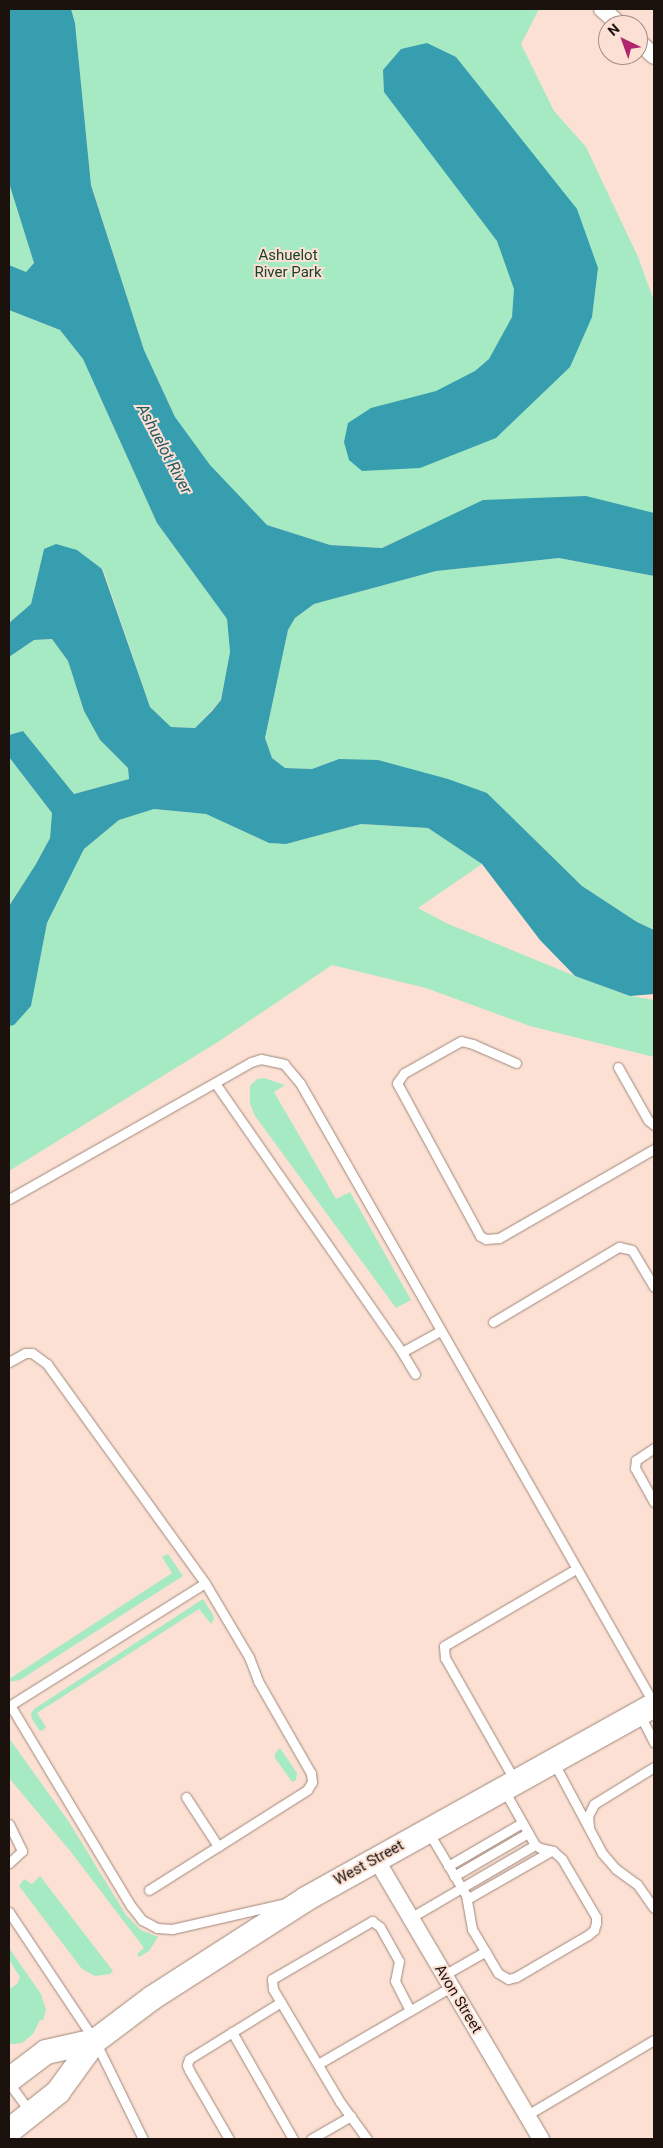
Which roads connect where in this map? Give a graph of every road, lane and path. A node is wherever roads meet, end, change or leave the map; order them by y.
1 (516, 1063) dead end
2 (618, 1067) dead end
3 (215, 1083) junction
4 (654, 1126) edge
5 (654, 1150) edge
6 (9, 1199) edge
7 (654, 1287) edge
8 (493, 1322) dead end
9 (440, 1331) junction
10 (402, 1352) junction
11 (9, 1362) edge
12 (415, 1374) dead end
13 (654, 1448) edge
14 (654, 1502) edge
15 (576, 1569) junction
16 (205, 1583) junction
17 (10, 1706) edge
18 (647, 1709) edge
19 (654, 1742) edge
20 (553, 1760) junction
21 (654, 1767) edge
22 (509, 1785) junction
23 (186, 1797) dead end
24 (522, 1823) junction
25 (9, 1824) edge
26 (589, 1828) junction
27 (428, 1830) junction
28 (528, 1833) junction
29 (535, 1845) junction
30 (218, 1846) junction
31 (551, 1851) junction
32 (376, 1859) junction
33 (9, 1863) edge
34 (448, 1866) junction
35 (454, 1876) junction
36 (461, 1888) junction
37 (149, 1890) dead end
38 (306, 1899) junction
39 (467, 1899) junction
40 (654, 1908) edge
41 (9, 1912) edge
42 (410, 1918) junction
43 (486, 1952) junction
44 (448, 1981) junction
45 (282, 2002) junction
46 (410, 2010) junction
47 (232, 2032) junction
48 (654, 2040) edge
49 (95, 2041) junction
50 (318, 2064) junction
51 (9, 2081) edge
52 (31, 2113) junction
53 (527, 2115) junction
54 (351, 2116) junction
55 (9, 2131) edge
56 (143, 2139) edge
57 (229, 2139) edge
58 (293, 2139) edge
59 (312, 2139) edge
60 (368, 2139) edge
61 (540, 2139) edge

1 - 5 lane
2 - 4 lane
3 - 6 lane
3 - 9 lane
3 - 10 lane
7 - 8 lane
9 - 10 lane
9 - 15 lane
10 - 12 lane
11 - 16 lane
13 - 14 lane
15 - 18 lane
15 - 22 lane
16 - 17 lane
16 - 30 lane
17 - 38 lane
18 - 19 lane
18 - 20 street, West Street
20 - 22 street, West Street
20 - 26 lane
21 - 26 lane
22 - 24 lane
22 - 27 street, West Street
23 - 30 lane
24 - 28 lane
24 - 34 lane
25 - 33 lane
26 - 40 lane
27 - 32 street, West Street
27 - 34 lane
28 - 29 lane
28 - 35 lane
29 - 31 lane
29 - 36 lane
30 - 37 lane
31 - 39 lane
31 - 43 lane
32 - 38 street, West Street
32 - 42 street, Avon Street
34 - 35 lane
35 - 36 lane
36 - 39 lane
36 - 42 lane
38 - 49 street, West Street
39 - 43 lane
41 - 49 lane
42 - 44 street, Avon Street
43 - 44 lane
44 - 46 lane
44 - 53 street, Avon Street
45 - 46 lane
45 - 47 lane
45 - 50 lane
46 - 50 lane
47 - 57 lane
47 - 58 lane
48 - 53 lane
49 - 51 street, West Street
49 - 52 street, West Street
49 - 56 lane
50 - 54 lane
51 - 52 lane
52 - 55 street, West Street
53 - 61 street, Avon Street
54 - 59 lane
54 - 60 lane

